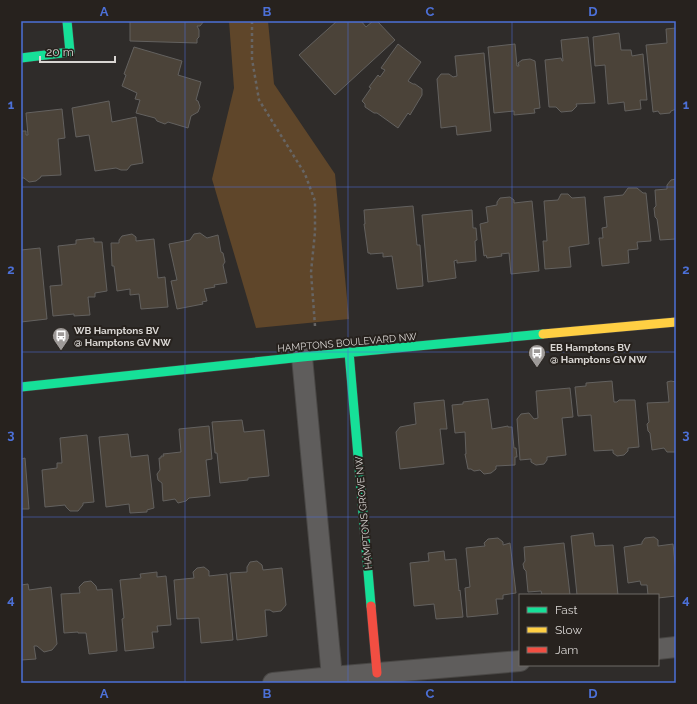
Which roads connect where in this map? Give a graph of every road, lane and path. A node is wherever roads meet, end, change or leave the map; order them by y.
1 (67, 21) edge
2 (252, 21) edge
3 (21, 58) edge
4 (676, 322) edge
5 (316, 326) dead end
6 (349, 352) junction
7 (302, 357) junction
8 (21, 387) edge
9 (676, 648) edge
10 (659, 649) edge
11 (519, 661) edge
12 (377, 674) junction
13 (332, 677) junction
14 (273, 683) edge

1 - 3 street
2 - 5 path
4 - 6 street, HAMPTONS BOULEVARD NW
6 - 7 street, HAMPTONS BOULEVARD NW
6 - 12 street, HAMPTONS GROVE NW
7 - 8 street, HAMPTONS BOULEVARD NW
7 - 13 street
9 - 10 street
11 - 12 street
12 - 13 street
13 - 14 street

